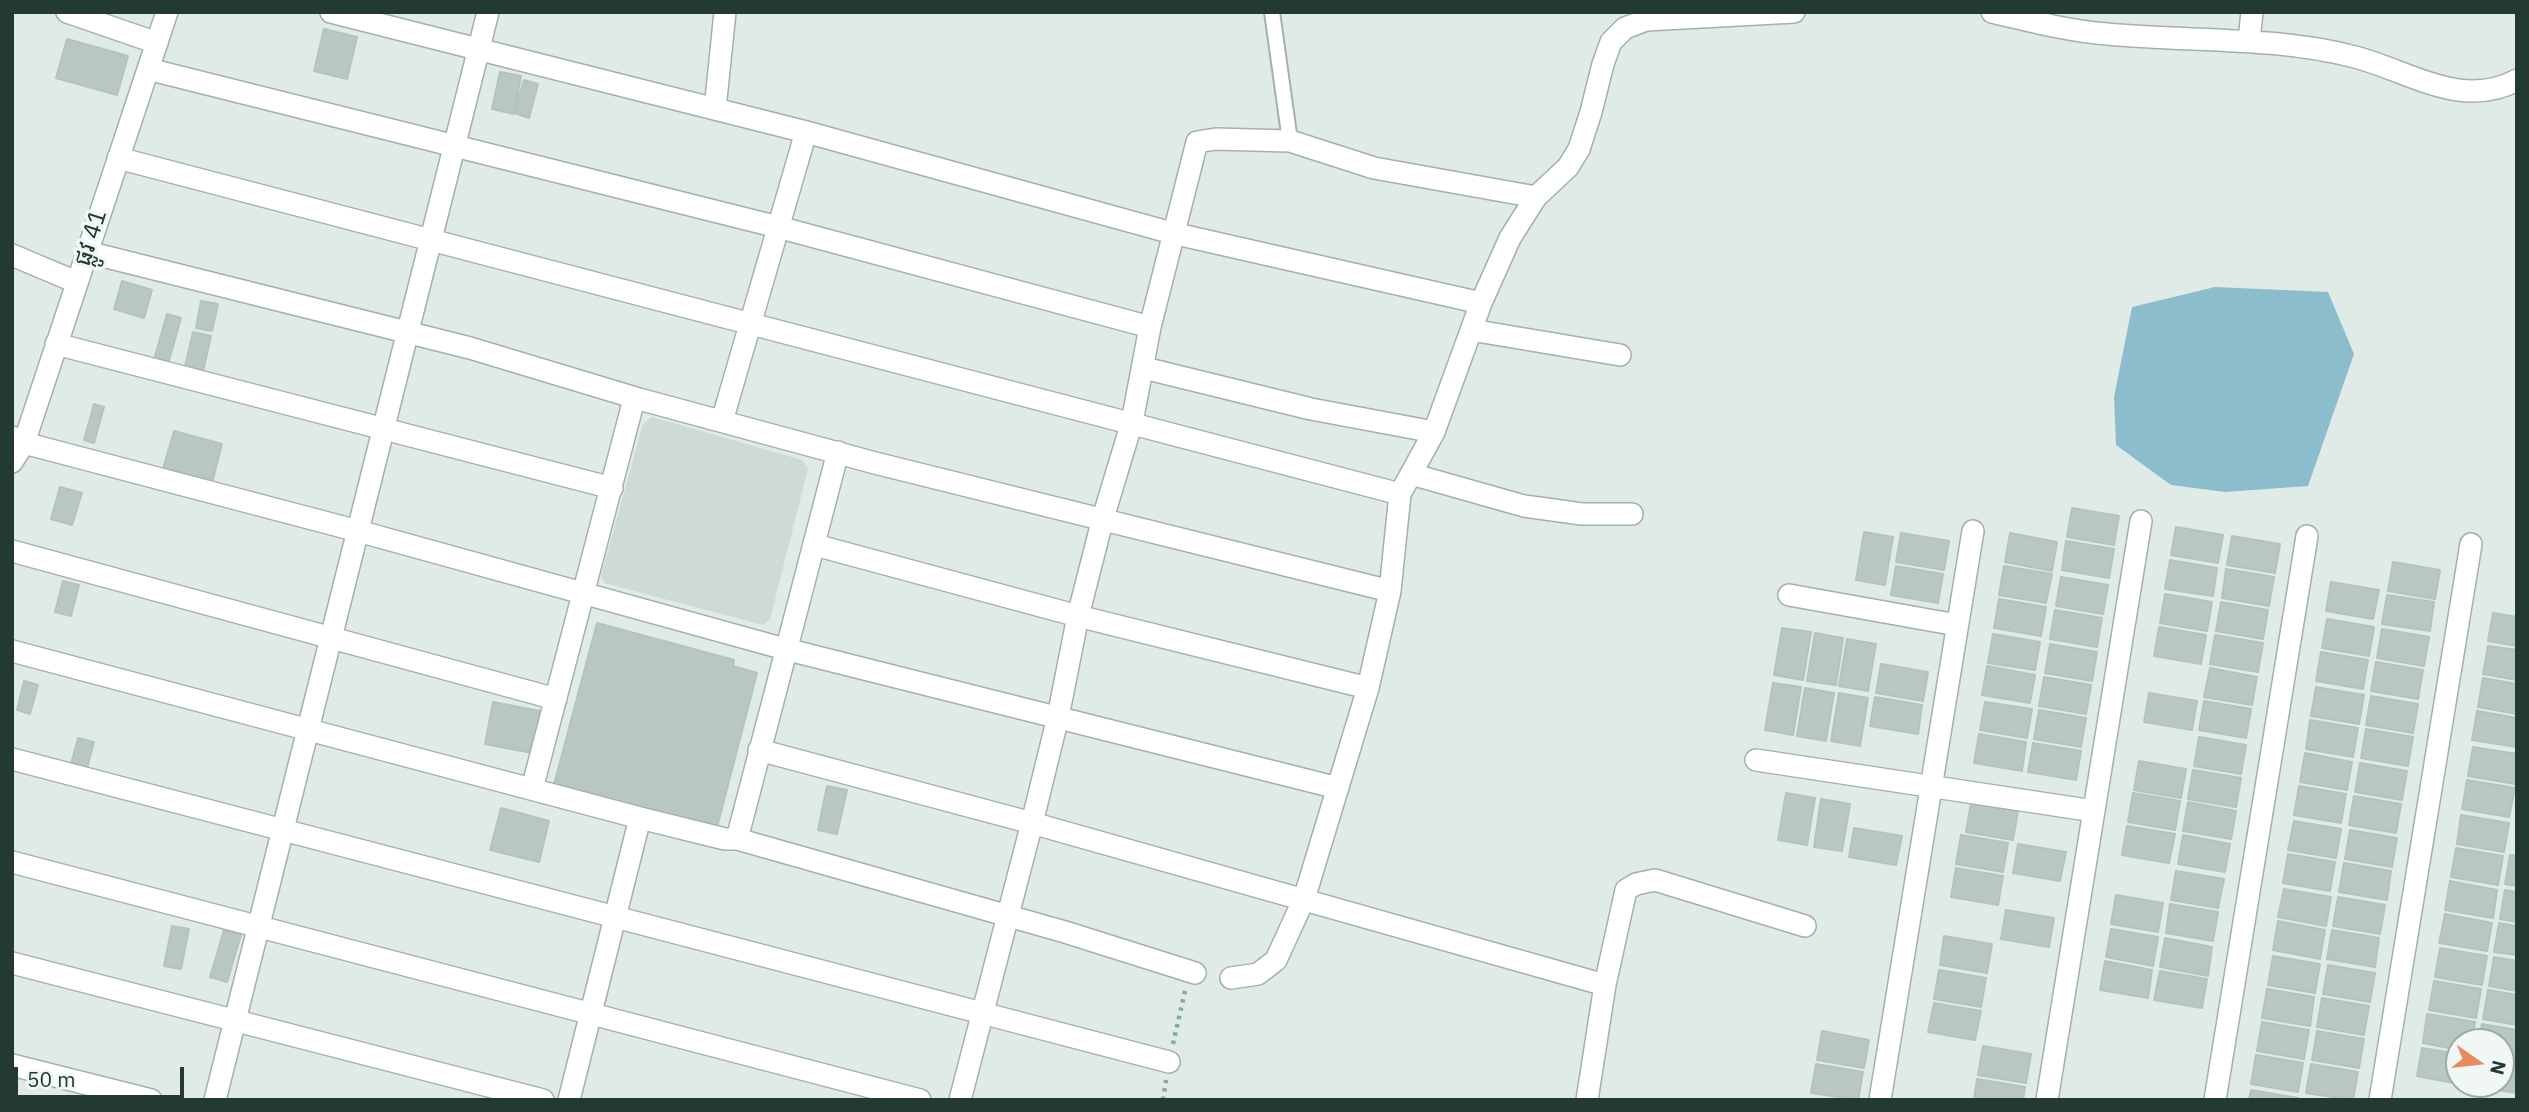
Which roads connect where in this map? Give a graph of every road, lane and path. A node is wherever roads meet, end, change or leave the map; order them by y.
1 (67, 12) edge
2 (167, 12) edge
3 (331, 12) edge
4 (488, 12) edge
5 (724, 12) edge
6 (1272, 12) edge
7 (1794, 12) edge
8 (1993, 12) edge
9 (2252, 12) edge
10 (2249, 40) junction
11 (156, 43) junction
12 (480, 50) junction
13 (148, 69) junction
14 (2517, 80) edge
15 (715, 109) junction
16 (806, 132) junction
17 (1290, 141) junction
18 (454, 145) junction
19 (118, 158) junction
20 (1536, 197) junction
21 (778, 227) junction
22 (1172, 233) junction
23 (430, 241) junction
24 (87, 252) junction
25 (12, 255) edge
26 (76, 282) junction
27 (1481, 303) junction
28 (750, 325) junction
29 (1150, 327) junction
30 (1471, 330) junction
31 (406, 332) junction
32 (56, 344) junction
33 (1620, 355) dead end
34 (1144, 368) junction
35 (639, 399) junction
36 (722, 421) junction
37 (1132, 422) junction
38 (383, 429) junction
39 (1434, 432) junction
40 (18, 440) edge
41 (838, 452) junction
42 (12, 462) edge
43 (1411, 474) junction
44 (612, 488) junction
45 (1400, 494) junction
46 (1632, 514) dead end
47 (1103, 518) junction
48 (2141, 521) dead end
49 (358, 531) junction
50 (1973, 531) dead end
51 (2307, 536) dead end
52 (2471, 544) dead end
53 (815, 545) junction
54 (12, 551) edge
55 (1390, 591) junction
56 (584, 594) junction
57 (1789, 595) dead end
58 (1078, 616) junction
59 (1957, 625) junction
60 (331, 638) junction
61 (785, 649) junction
62 (12, 651) edge
63 (1368, 688) junction
64 (556, 699) junction
65 (1058, 716) junction
66 (308, 730) junction
67 (759, 750) junction
68 (12, 759) edge
69 (1756, 760) dead end
70 (1931, 787) junction
71 (1338, 788) junction
72 (533, 789) junction
73 (2094, 811) junction
74 (640, 818) junction
75 (1032, 823) junction
76 (283, 830) junction
77 (737, 839) junction
78 (12, 862) edge
79 (1304, 899) junction
80 (1007, 916) junction
81 (615, 917) junction
82 (259, 926) junction
83 (1805, 926) dead end
84 (12, 963) edge
85 (1195, 973) joint
86 (1231, 978) dead end
87 (1605, 985) junction
88 (591, 1014) junction
89 (984, 1014) junction
90 (235, 1020) junction
91 (1169, 1062) junction
92 (12, 1065) edge
93 (151, 1100) edge
94 (215, 1100) edge
95 (543, 1100) edge
96 (569, 1100) edge
97 (920, 1100) edge
98 (960, 1100) edge
99 (1163, 1100) edge
100 (1587, 1100) edge
101 (1880, 1100) edge
102 (2047, 1100) edge
103 (2215, 1100) edge
104 (2379, 1100) edge

1 - 11 street
2 - 11 street, ផ្លូវ 41
3 - 12 street
4 - 12 street
5 - 15 street
6 - 17 lane
7 - 20 street
8 - 10 street
9 - 10 street
10 - 14 street
11 - 13 street, ផ្លូវ 41
12 - 15 street
12 - 18 street
13 - 18 street
13 - 19 street, ផ្លូវ 41
15 - 16 street
16 - 21 street
16 - 22 street
17 - 20 street
17 - 22 street
18 - 21 street
18 - 23 street
19 - 23 street
19 - 24 street, ផ្លូវ 41
20 - 27 street
21 - 28 street
21 - 29 street
22 - 27 street
22 - 29 street
23 - 28 street
23 - 31 street
24 - 26 street, ផ្លូវ 41
24 - 31 street
25 - 26 street
26 - 32 street, ផ្លូវ 41
27 - 30 street
28 - 36 street
28 - 37 street
29 - 34 street
30 - 33 street
30 - 39 street
31 - 35 street
31 - 38 street
32 - 38 street
32 - 40 street, ផ្លូវ 41
34 - 37 street
34 - 39 street
35 - 36 street
35 - 44 street
36 - 41 street
37 - 45 street
37 - 47 street
38 - 44 street
38 - 49 street
39 - 43 street
40 - 42 street, ផ្លូវ 41
40 - 49 street
41 - 47 street
41 - 53 street
43 - 45 street
43 - 46 street
44 - 56 street
45 - 55 street
47 - 55 street
47 - 58 street
48 - 73 street
49 - 56 street
49 - 60 street
50 - 59 street
51 - 103 street
52 - 104 street
53 - 58 street
53 - 61 street
54 - 60 street
55 - 63 street
56 - 61 street
56 - 64 street
57 - 59 street
58 - 63 street
58 - 65 street
59 - 70 street
60 - 64 street
60 - 66 street
61 - 65 street
61 - 67 street
62 - 66 street
63 - 71 street
64 - 72 street
65 - 71 street
65 - 75 street
66 - 72 street
66 - 76 street
67 - 75 street
67 - 77 street
68 - 76 street
69 - 70 street
70 - 73 street
70 - 101 street
71 - 79 street
72 - 74 street
73 - 102 street
74 - 77 street
74 - 81 street
75 - 79 street
75 - 80 street
76 - 81 street
76 - 82 street
77 - 80 street
78 - 82 street
79 - 86 street
79 - 87 street
80 - 85 street
80 - 89 street
81 - 88 street
81 - 89 street
82 - 88 street
82 - 90 street
83 - 87 street
84 - 90 street
85 - 91 path
87 - 100 street
88 - 96 street
88 - 97 street
89 - 91 street
89 - 98 street
90 - 94 street
90 - 95 street
91 - 99 path
92 - 93 street

